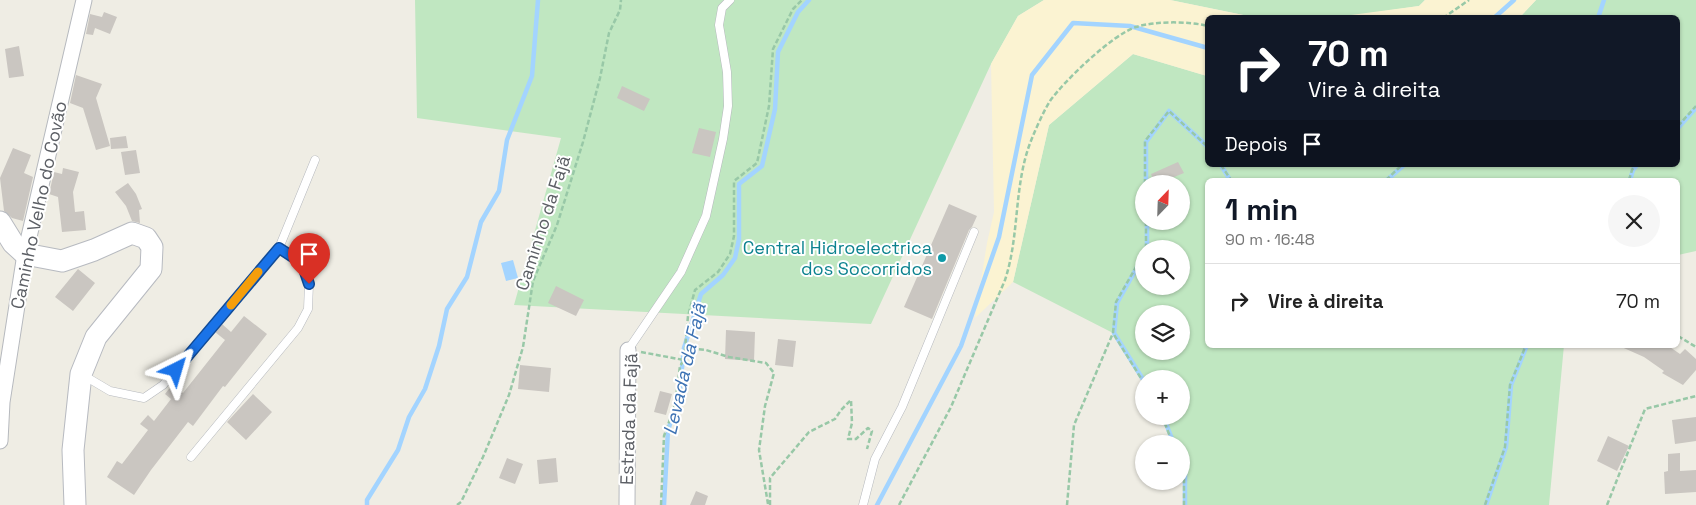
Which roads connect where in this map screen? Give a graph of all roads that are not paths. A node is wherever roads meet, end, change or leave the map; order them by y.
1 (84, 0) edge
2 (730, 0) edge
3 (315, 160) dead end
4 (0, 222) edge
5 (974, 232) dead end
6 (279, 248) junction
7 (25, 254) junction
8 (628, 350) joint
9 (81, 374) junction
10 (1, 402) edge
11 (0, 441) edge
12 (191, 457) dead end
13 (862, 504) edge
14 (75, 505) edge
15 (627, 505) edge

1 - 7 street, Caminho Velho do Covão
2 - 8 lane, Estrada da Fajã
3 - 6 lane
4 - 7 street
5 - 13 lane
6 - 9 lane
6 - 12 lane
7 - 9 street
7 - 10 street, Caminho Velho do Covão
8 - 15 street, Estrada da Fajã
9 - 14 street
10 - 11 street, Caminho Velho do Covão

